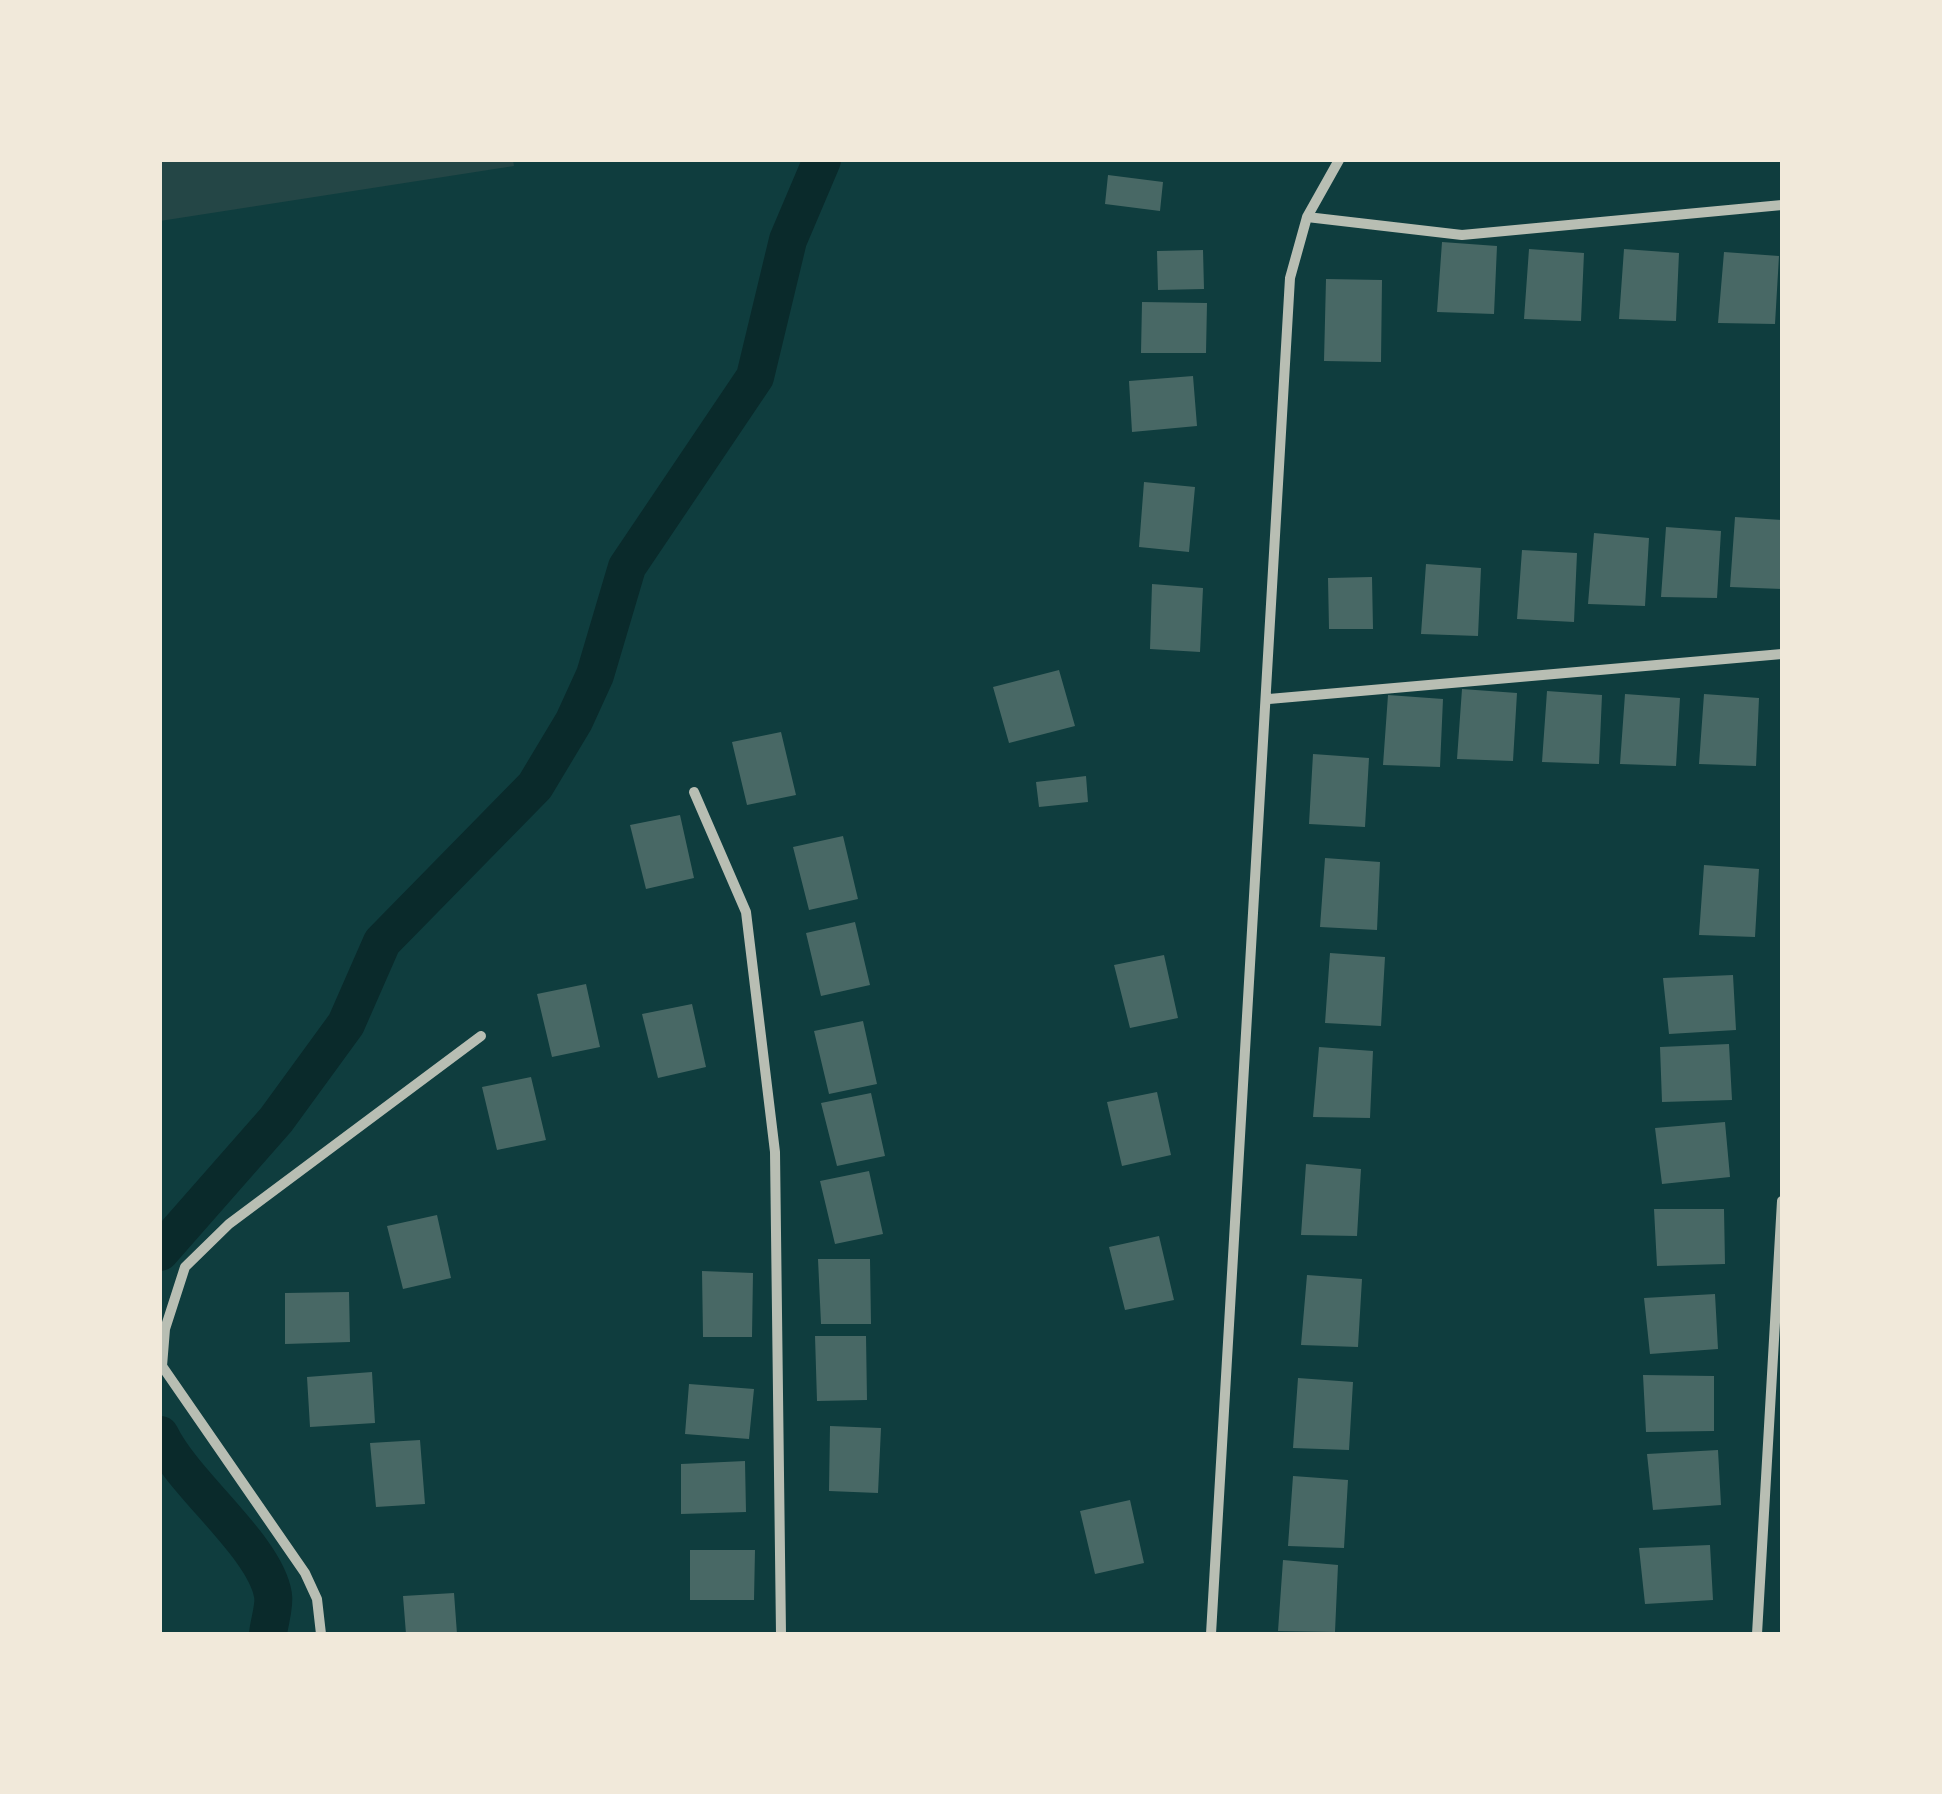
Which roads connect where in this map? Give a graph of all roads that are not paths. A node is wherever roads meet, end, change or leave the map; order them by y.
1 (1340, 160) edge
2 (1782, 205) edge
3 (1307, 217) junction
4 (1782, 654) edge
5 (1269, 699) junction
6 (694, 792) dead end
7 (481, 1036) dead end
8 (1782, 1202) edge
9 (322, 1634) edge
10 (781, 1634) edge
11 (1212, 1634) edge
12 (1757, 1634) edge

1 - 3 street
2 - 3 street
3 - 5 street
4 - 5 street
5 - 11 street
6 - 10 street
7 - 9 street
8 - 12 street

